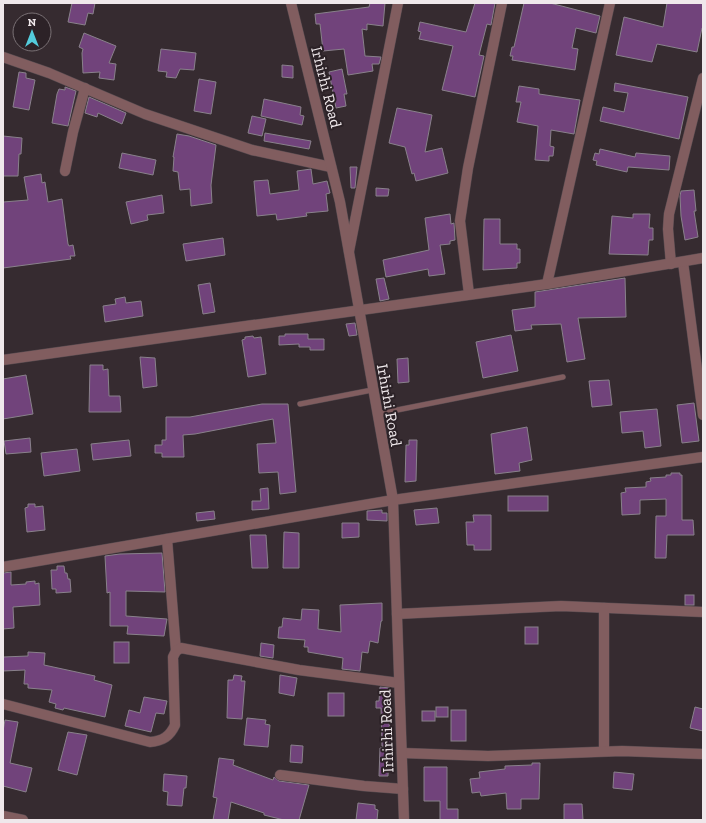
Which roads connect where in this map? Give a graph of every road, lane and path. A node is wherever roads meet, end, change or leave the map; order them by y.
1 (291, 3) edge
2 (398, 3) edge
3 (502, 3) edge
4 (610, 3) edge
5 (3, 57) edge
6 (703, 78) edge
7 (85, 88) junction
8 (331, 167) junction
9 (65, 171) dead end
10 (350, 251) junction
11 (703, 258) edge
12 (683, 262) junction
13 (671, 264) junction
14 (548, 284) junction
15 (469, 294) junction
16 (358, 311) junction
17 (3, 360) edge
18 (563, 377) dead end
19 (372, 390) junction
20 (300, 404) dead end
21 (376, 414) junction
22 (703, 415) edge
23 (703, 457) edge
24 (393, 500) junction
25 (167, 539) junction
26 (3, 567) edge
27 (604, 608) junction
28 (703, 612) edge
29 (397, 614) junction
30 (176, 652) junction
31 (399, 683) junction
32 (3, 704) edge
33 (604, 751) junction
34 (402, 753) junction
35 (703, 754) edge
36 (280, 775) dead end
37 (403, 789) junction
38 (3, 816) edge
39 (23, 820) edge
40 (404, 820) edge

1 - 8 street, Irhirhi Road
2 - 10 street
3 - 15 street
4 - 14 street
5 - 7 street
6 - 13 street
7 - 8 street
7 - 9 street
8 - 10 street, Irhirhi Road
10 - 16 street, Irhirhi Road
11 - 12 street
12 - 13 street
12 - 22 street
13 - 14 street
14 - 15 street
15 - 16 street
16 - 17 street
16 - 19 street, Irhirhi Road
18 - 21 lane
19 - 20 lane
19 - 21 street, Irhirhi Road
21 - 24 street, Irhirhi Road
23 - 24 street
24 - 25 street
24 - 29 street, Irhirhi Road
25 - 26 street
25 - 30 street
27 - 28 street
27 - 29 street
27 - 33 street
29 - 31 street, Irhirhi Road
30 - 31 street
30 - 32 street
31 - 34 street, Irhirhi Road
33 - 34 street
33 - 35 street
34 - 37 street, Irhirhi Road
36 - 37 street
37 - 40 street, Irhirhi Road
38 - 39 street

